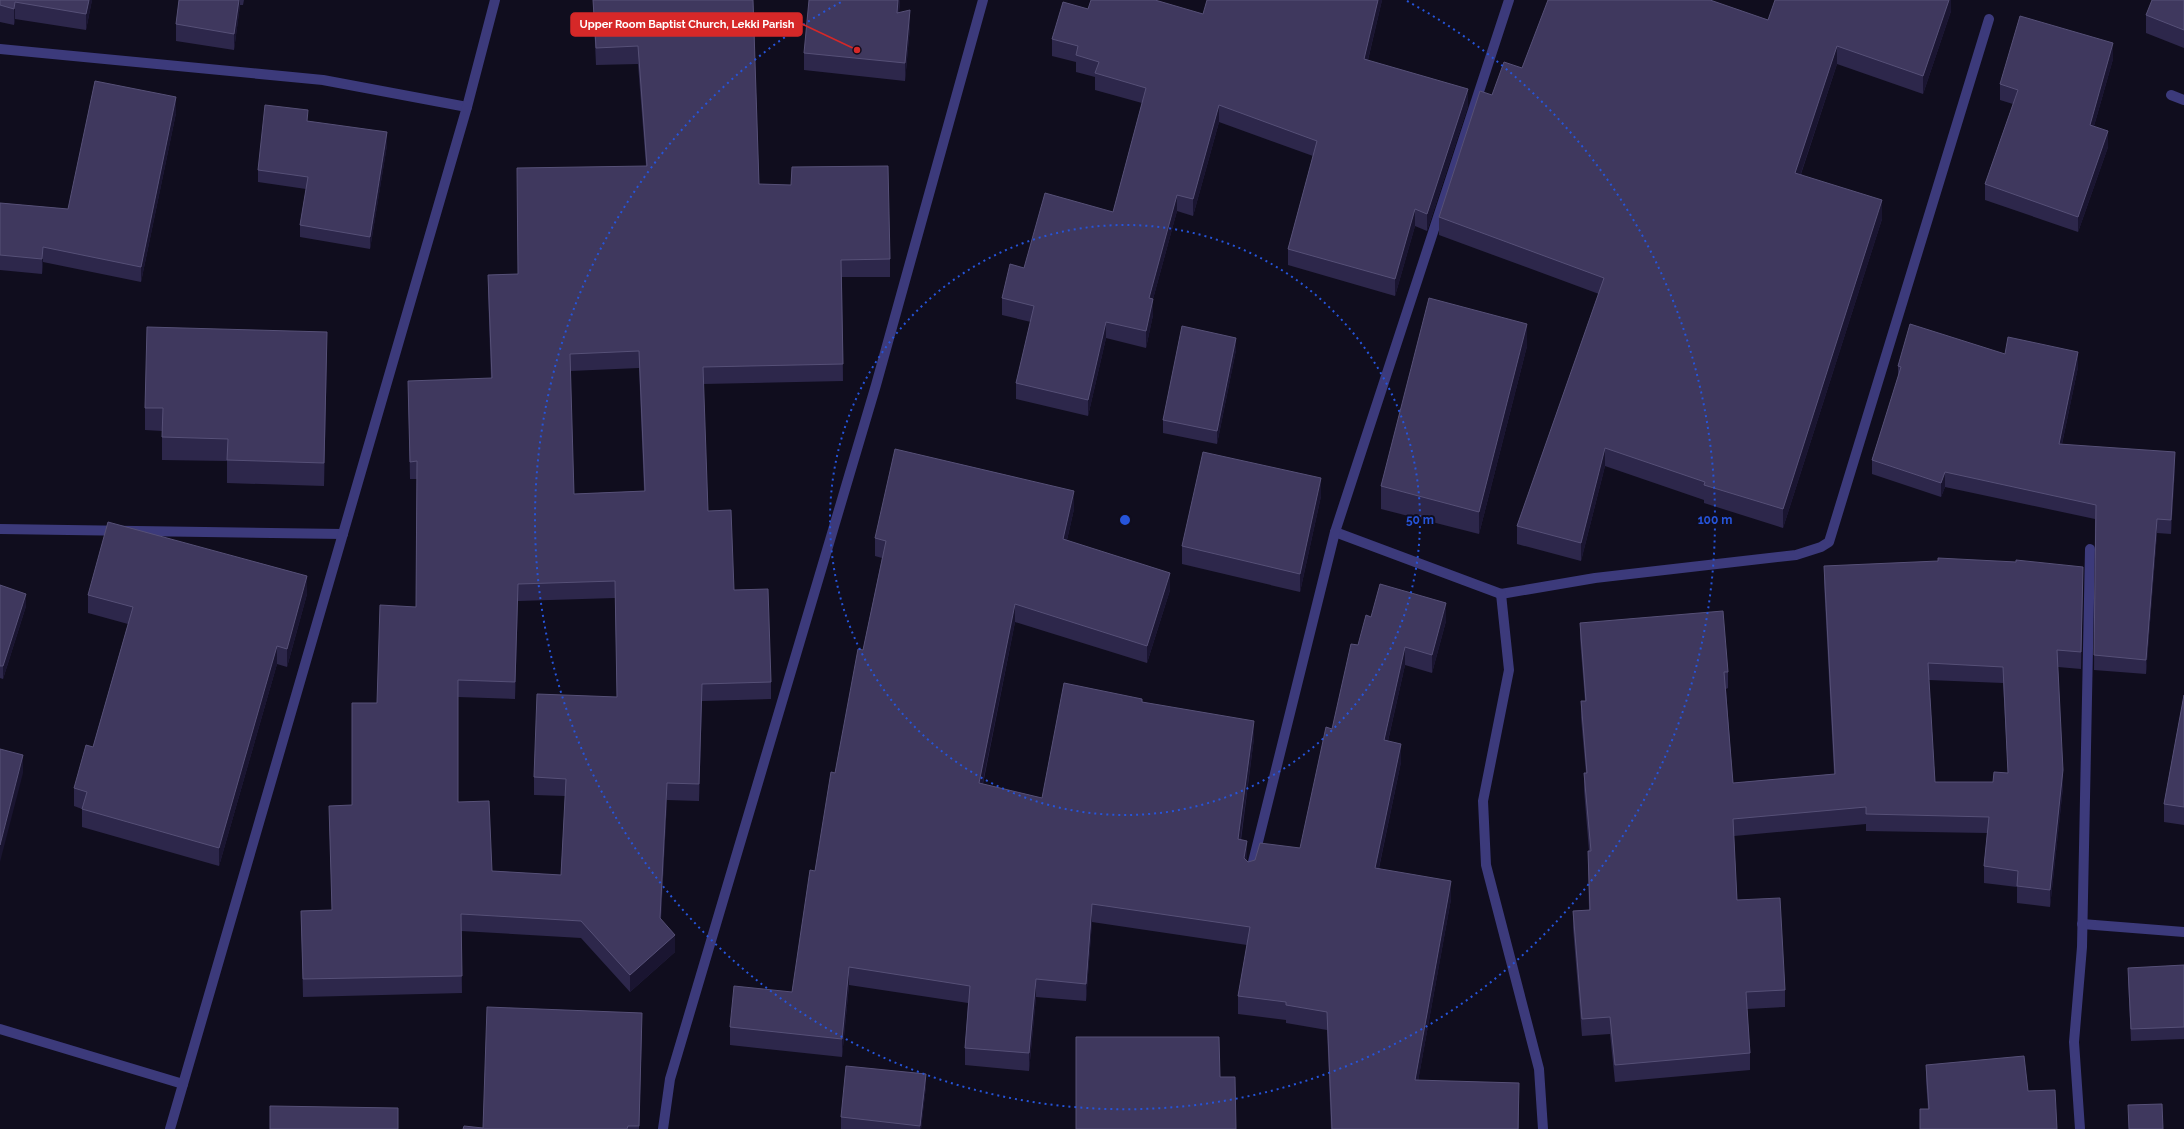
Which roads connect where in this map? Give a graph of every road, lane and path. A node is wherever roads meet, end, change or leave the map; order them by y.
1 (495, 0) edge
2 (983, 0) edge
3 (1509, 0) edge
4 (1989, 19) dead end
5 (0, 50) edge
6 (2171, 95) dead end
7 (2184, 100) edge
8 (467, 107) junction
9 (0, 529) edge
10 (1335, 532) junction
11 (343, 534) junction
12 (2090, 549) dead end
13 (1501, 594) junction
14 (1250, 874) edge
15 (2082, 924) junction
16 (2184, 932) edge
17 (0, 1029) edge
18 (183, 1084) junction
19 (170, 1129) edge
20 (663, 1129) edge
21 (1543, 1129) edge
22 (2080, 1129) edge

1 - 8 street
2 - 20 street
3 - 10 street
4 - 13 street
5 - 8 street
6 - 7 street
8 - 11 street
9 - 11 street
10 - 13 street
10 - 14 street
11 - 18 street
12 - 15 street
13 - 21 street
15 - 16 street
15 - 22 street
17 - 18 street
18 - 19 street

